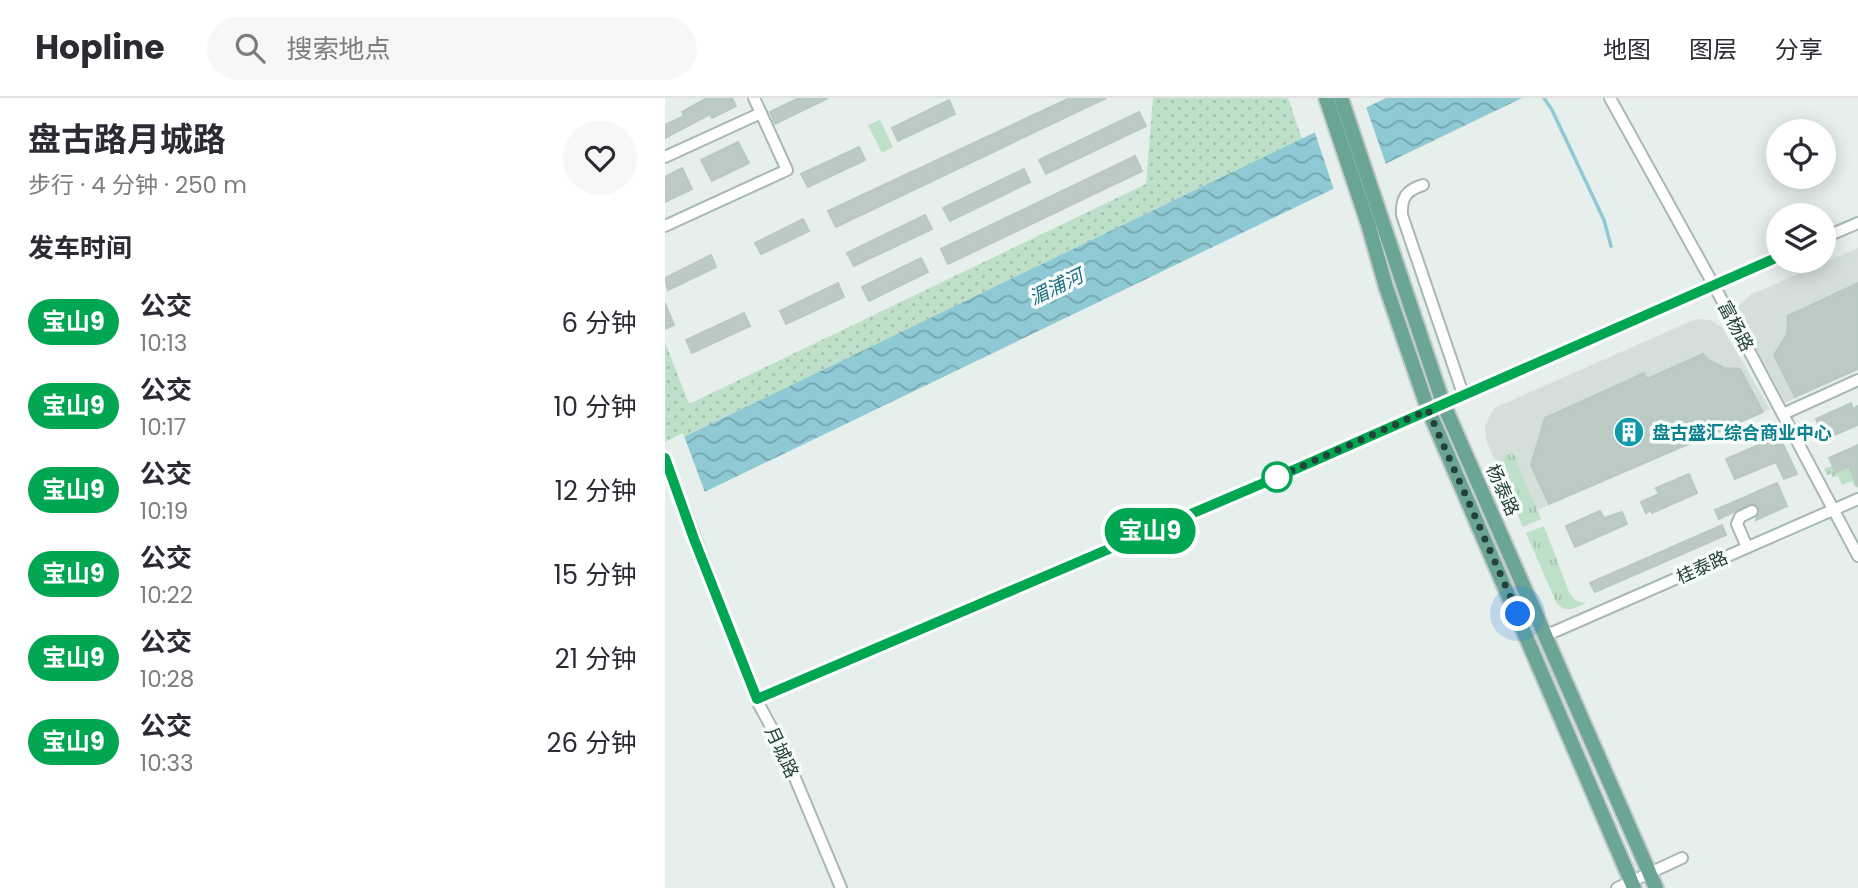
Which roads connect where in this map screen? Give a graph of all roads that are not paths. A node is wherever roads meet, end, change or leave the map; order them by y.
1 (754, 98) edge
2 (1326, 98) edge
3 (1341, 98) edge
4 (1610, 98) edge
5 (761, 113) junction
6 (665, 157) edge
7 (1423, 185) dead end
8 (1858, 223) edge
9 (1375, 224) junction
10 (665, 226) edge
11 (1836, 232) edge
12 (1766, 262) edge
13 (1714, 285) junction
14 (1858, 380) edge
15 (1463, 394) junction
16 (1444, 403) junction
17 (1428, 410) junction
18 (1783, 414) junction
19 (665, 458) edge
20 (1858, 499) edge
21 (1833, 509) junction
22 (1752, 512) dead end
23 (1747, 547) junction
24 (1858, 556) edge
25 (1547, 635) junction
26 (757, 699) junction
27 (1682, 858) dead end
28 (1649, 873) junction
29 (1632, 885) edge
30 (841, 888) edge
31 (1617, 888) edge
32 (1656, 888) edge

1 - 5 street
2 - 9 main road, 杨泰路
3 - 9 main road, 杨泰路
4 - 13 street, 富杨路
5 - 6 street
5 - 10 street
7 - 15 street
8 - 11 street
9 - 16 main road, 杨泰路
9 - 17 main road, 杨泰路
12 - 13 street
13 - 15 street
13 - 18 street, 富杨路
14 - 18 street
15 - 16 street
16 - 17 street
16 - 25 main road, 杨泰路
17 - 26 street
17 - 29 main road, 杨泰路
18 - 21 street, 富杨路
19 - 26 street, 月城路
20 - 21 street, 桂泰路
21 - 23 street, 桂泰路
21 - 24 street, 富杨路
22 - 23 street
23 - 25 street, 桂泰路
25 - 28 main road, 杨泰路
26 - 30 street, 月城路
27 - 28 street
28 - 29 street
28 - 32 main road, 杨泰路
29 - 31 street

